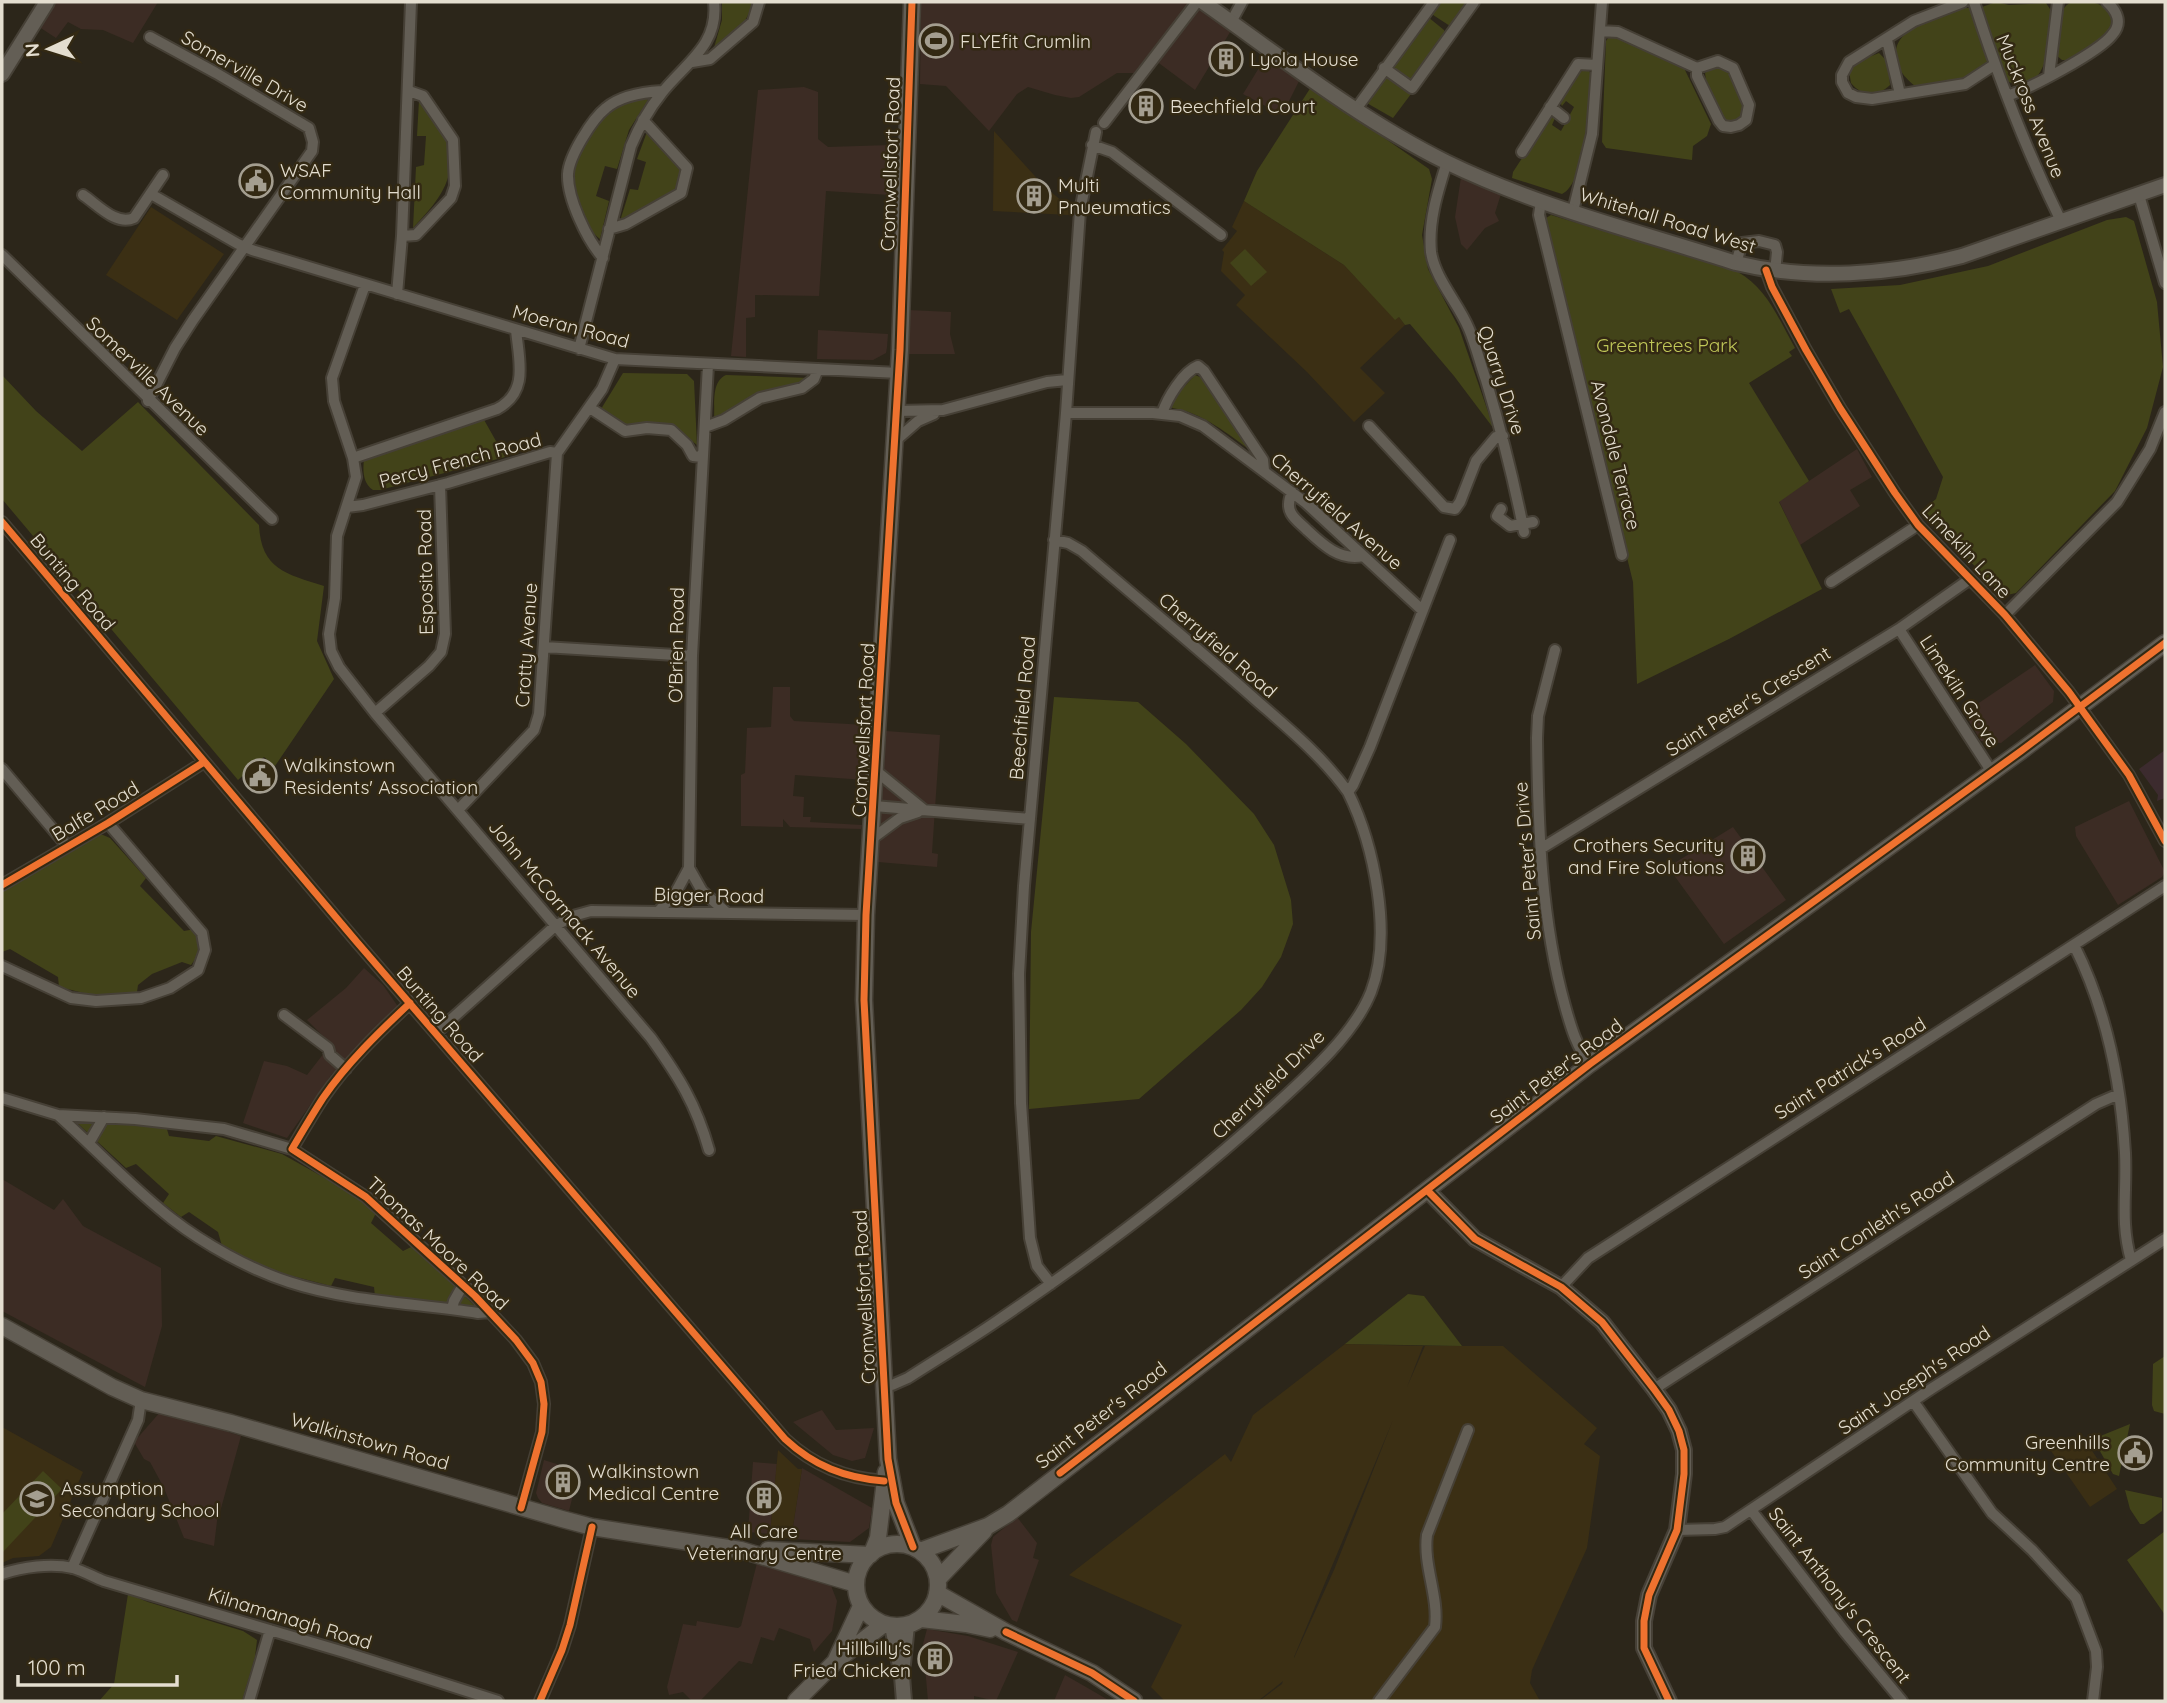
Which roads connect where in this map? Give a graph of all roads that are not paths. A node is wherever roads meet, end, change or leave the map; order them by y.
1 (47, 2) edge
2 (411, 2) edge
3 (715, 2) edge
4 (759, 2) edge
5 (912, 2) edge
6 (1200, 2) edge
7 (1242, 2) edge
8 (1433, 2) edge
9 (1474, 2) edge
10 (1602, 2) edge
11 (1963, 2) edge
12 (1974, 2) edge
13 (2058, 2) edge
14 (2107, 2) edge
15 (1231, 22) junction
16 (1600, 31) junction
17 (150, 37) dead end
18 (1887, 40) junction
19 (692, 62) junction
20 (1597, 65) junction
21 (1994, 65) junction
22 (1384, 68) junction
23 (1697, 68) junction
24 (2, 74) edge
25 (2049, 76) junction
26 (662, 91) junction
27 (409, 92) junction
28 (1900, 94) junction
29 (2007, 96) junction
30 (1550, 107) junction
31 (1356, 109) junction
32 (1564, 118) dead end
33 (643, 120) junction
34 (1093, 145) junction
35 (1522, 152) dead end
36 (1447, 162) junction
37 (163, 175) dead end
38 (2165, 185) edge
39 (151, 194) junction
40 (83, 195) dead end
41 (2139, 195) junction
42 (1541, 201) junction
43 (1573, 211) junction
44 (2061, 221) junction
45 (609, 229) junction
46 (1221, 235) dead end
47 (402, 236) junction
48 (245, 248) junction
49 (2, 255) edge
50 (603, 258) junction
51 (1737, 263) junction
52 (1770, 271) junction
53 (2165, 283) edge
54 (365, 285) junction
55 (397, 294) junction
56 (516, 330) junction
57 (579, 349) junction
58 (615, 359) junction
59 (708, 365) junction
60 (818, 369) junction
61 (899, 373) junction
62 (1067, 380) junction
63 (148, 401) junction
64 (590, 408) junction
65 (943, 410) junction
66 (897, 411) junction
67 (2165, 412) edge
68 (1066, 413) junction
69 (1162, 414) junction
70 (1369, 426) dead end
71 (705, 427) junction
72 (1503, 436) junction
73 (895, 441) junction
74 (557, 453) junction
75 (702, 457) junction
76 (353, 458) junction
77 (1264, 470) junction
78 (440, 485) junction
79 (1292, 492) junction
80 (347, 507) junction
81 (1501, 509) dead end
82 (272, 519) dead end
83 (2, 522) edge
84 (1918, 525) junction
85 (1054, 540) junction
86 (1450, 540) dead end
87 (1622, 555) dead end
88 (1363, 556) junction
89 (1970, 579) junction
90 (1832, 582) dead end
91 (1422, 610) junction
92 (2005, 615) junction
93 (1899, 629) junction
94 (2165, 643) edge
95 (544, 648) junction
96 (1555, 650) dead end
97 (692, 656) junction
98 (2080, 708) junction
99 (375, 713) junction
100 (204, 762) junction
101 (2, 769) edge
102 (876, 772) junction
103 (1992, 772) junction
104 (1348, 792) junction
105 (874, 806) junction
106 (458, 810) junction
107 (924, 810) junction
108 (1030, 819) junction
109 (108, 823) junction
110 (873, 838) junction
111 (2165, 841) edge
112 (67, 846) junction
113 (1542, 848) junction
114 (689, 868) junction
115 (2, 885) edge
116 (2165, 886) edge
117 (657, 912) junction
118 (726, 912) junction
119 (866, 915) junction
120 (555, 926) junction
121 (2074, 945) junction
122 (2, 966) edge
123 (410, 1003) junction
124 (284, 1014) dead end
125 (436, 1033) junction
126 (1590, 1064) junction
127 (346, 1069) junction
128 (2119, 1094) junction
129 (2, 1098) edge
130 (58, 1115) junction
131 (104, 1117) junction
132 (89, 1143) junction
133 (292, 1149) junction
134 (709, 1150) dead end
135 (1427, 1191) junction
136 (2165, 1239) edge
137 (2131, 1260) junction
138 (1051, 1284) junction
139 (463, 1285) junction
140 (1561, 1287) junction
141 (452, 1309) junction
142 (491, 1312) junction
143 (2, 1326) edge
144 (884, 1385) junction
145 (1654, 1389) junction
146 (141, 1400) junction
147 (1913, 1401) junction
148 (1468, 1430) dead end
149 (888, 1459) junction
150 (884, 1481) junction
151 (521, 1508) junction
152 (1751, 1510) junction
153 (988, 1526) junction
154 (592, 1527) junction
155 (1677, 1530) junction
156 (916, 1549) junction
157 (741, 1550) junction
158 (871, 1554) junction
159 (72, 1568) junction
160 (2, 1574) edge
161 (856, 1584) junction
162 (937, 1586) junction
163 (861, 1606) junction
164 (901, 1624) junction
165 (270, 1630) junction
166 (1006, 1632) junction
167 (835, 1662) junction
168 (249, 1701) edge
169 (498, 1701) edge
170 (540, 1701) edge
171 (796, 1701) edge
172 (904, 1701) edge
173 (1134, 1701) edge
174 (1379, 1701) edge
175 (1669, 1701) edge
176 (1902, 1701) edge
177 (2093, 1701) edge

1 - 24 street
2 - 27 street
3 - 19 street
4 - 19 street
5 - 61 main road, Cromwellsfort Road
6 - 15 street, Whitehall Road West
6 - 34 street, Beechfield Road
7 - 15 street
8 - 22 street
9 - 22 street
10 - 16 street
11 - 18 street
12 - 21 street, Muckross Avenue
13 - 25 street
14 - 25 street
15 - 31 street, Whitehall Road West
16 - 20 street
16 - 23 street
17 - 48 street, Somerville Drive
18 - 28 street
18 - 28 street
19 - 26 street
20 - 30 street
20 - 43 street
21 - 28 street
21 - 29 street, Muckross Avenue
22 - 31 street
23 - 23 street
25 - 29 street
26 - 33 street
26 - 50 street
27 - 47 street
27 - 47 street
29 - 44 street, Muckross Avenue
30 - 32 street
30 - 35 street
31 - 36 street, Whitehall Road West
33 - 45 street
33 - 45 street
34 - 46 street
34 - 62 street, Beechfield Road
36 - 42 street, Whitehall Road West
36 - 72 street, Quarry Drive
37 - 39 street
38 - 41 street, Whitehall Road West
39 - 40 street
39 - 48 street, Moeran Road
41 - 44 street, Whitehall Road West
41 - 53 street
42 - 43 street, Whitehall Road West
42 - 87 street, Avondale Terrace
43 - 51 street, Whitehall Road West
44 - 52 street, Whitehall Road West
45 - 50 street
47 - 55 street
48 - 54 street, Moeran Road
48 - 63 street
49 - 63 street, Somerville Avenue
50 - 57 street
51 - 52 street, Whitehall Road West
51 - 52 street, Limekiln Lane
52 - 84 street, Limekiln Lane
54 - 55 street, Moeran Road
54 - 76 street
55 - 56 street, Moeran Road
56 - 57 street, Moeran Road
56 - 76 street
57 - 58 street, Moeran Road
58 - 59 street, Moeran Road
58 - 64 street, Percy French Road
59 - 60 street, Moeran Road
59 - 71 street, O'Brien Road
60 - 61 street, Moeran Road
60 - 71 street
61 - 66 main road, Cromwellsfort Road
62 - 65 street
62 - 68 street, Beechfield Road
63 - 82 street, Somerville Avenue
64 - 74 street, Percy French Road
64 - 75 street
65 - 66 street
65 - 73 street
66 - 73 main road, Cromwellsfort Road
67 - 92 street
68 - 69 street, Cherryfield Avenue
68 - 85 street, Beechfield Road
69 - 77 street, Cherryfield Avenue
69 - 77 street
70 - 72 street
71 - 75 street, O'Brien Road
72 - 81 street, Quarry Drive
73 - 102 main road, Cromwellsfort Road
74 - 78 street, Percy French Road
74 - 95 street, Crotty Avenue
75 - 97 street, O'Brien Road
76 - 80 street
77 - 79 street, Cherryfield Avenue
78 - 80 street, Percy French Road
78 - 99 street, Esposito Road
79 - 88 street, Cherryfield Avenue
79 - 88 street
80 - 99 street, John McCormack Avenue
83 - 100 street, Bunting Road
84 - 89 street, Limekiln Lane
84 - 90 street
85 - 104 street, Cherryfield Road
85 - 108 street, Beechfield Road
86 - 91 street
88 - 91 street, Cherryfield Avenue
89 - 92 street, Limekiln Lane
89 - 93 street, Saint Peter's Crescent
91 - 104 street
92 - 98 street, Limekiln Lane
93 - 103 street, Limekiln Grove
93 - 113 street, Saint Peter's Crescent
94 - 98 main road, Saint Peter's Road
95 - 97 street
95 - 106 street, Crotty Avenue
96 - 113 street, Saint Peter's Drive
97 - 114 street, O'Brien Road
98 - 103 main road, Saint Peter's Road
98 - 111 street, Limekiln Lane
99 - 106 street, John McCormack Avenue
100 - 109 street, Balfe Road
100 - 123 street, Bunting Road
101 - 112 street
102 - 105 main road, Cromwellsfort Road
102 - 107 street
103 - 126 main road, Saint Peter's Road
104 - 138 street, Cherryfield Drive
105 - 107 street
105 - 110 main road, Cromwellsfort Road
106 - 120 street, John McCormack Avenue
107 - 108 street
107 - 110 street
108 - 138 street, Beechfield Road
109 - 112 street, Balfe Road
109 - 122 street
110 - 119 main road, Cromwellsfort Road
112 - 115 street, Balfe Road
113 - 126 street, Saint Peter's Drive
114 - 117 street
114 - 118 street
116 - 121 street, Saint Patrick's Road
117 - 118 street, Bigger Road
117 - 120 street, Bigger Road
118 - 119 street, Bigger Road
119 - 144 main road, Cromwellsfort Road
120 - 125 street, Bigger Road
120 - 134 street, John McCormack Avenue
121 - 128 street
121 - 140 street, Saint Patrick's Road
123 - 125 street, Bunting Road
123 - 127 street
124 - 127 street
125 - 150 street, Bunting Road
126 - 135 main road, Saint Peter's Road
127 - 133 street
128 - 137 street
128 - 145 street, Saint Conleth's Road
129 - 130 street, Thomas Moore Road
130 - 131 street, Thomas Moore Road
130 - 132 street
131 - 132 street
131 - 133 street, Thomas Moore Road
132 - 141 street
133 - 139 street, Thomas Moore Road
135 - 140 street
135 - 153 main road, Saint Peter's Road
136 - 137 street, Saint Joseph's Road
137 - 147 street, Saint Joseph's Road
138 - 144 street, Cherryfield Drive
139 - 141 street
139 - 142 street, Thomas Moore Road
140 - 145 street
141 - 142 street
142 - 151 street, Thomas Moore Road
143 - 146 main road, Walkinstown Road
144 - 149 main road, Cromwellsfort Road
145 - 155 street
146 - 151 main road, Walkinstown Road
146 - 159 street
147 - 152 street, Saint Joseph's Road
147 - 177 street
148 - 174 street
149 - 150 main road, Cromwellsfort Road
149 - 156 main road, Cromwellsfort Road
150 - 158 main road, Cromwellsfort Road
151 - 154 main road, Walkinstown Road
152 - 155 street, Saint Joseph's Road
152 - 176 street, Saint Anthony's Crescent
153 - 156 main road, Saint Peter's Road
153 - 162 main road, Saint Peter's Road
154 - 157 main road, Walkinstown Road
154 - 170 street
155 - 175 street
156 - 158 main road
156 - 162 main road
157 - 158 main road, Walkinstown Road
157 - 161 main road, Walkinstown Road
158 - 161 main road
159 - 160 street, Kilnamanagh Road
159 - 165 street, Kilnamanagh Road
161 - 163 main road
162 - 164 main road
162 - 166 main road
163 - 164 main road
163 - 167 main road
164 - 166 main road
164 - 167 main road
164 - 172 street
165 - 168 street
165 - 169 street, Kilnamanagh Road
166 - 173 main road
167 - 171 main road

